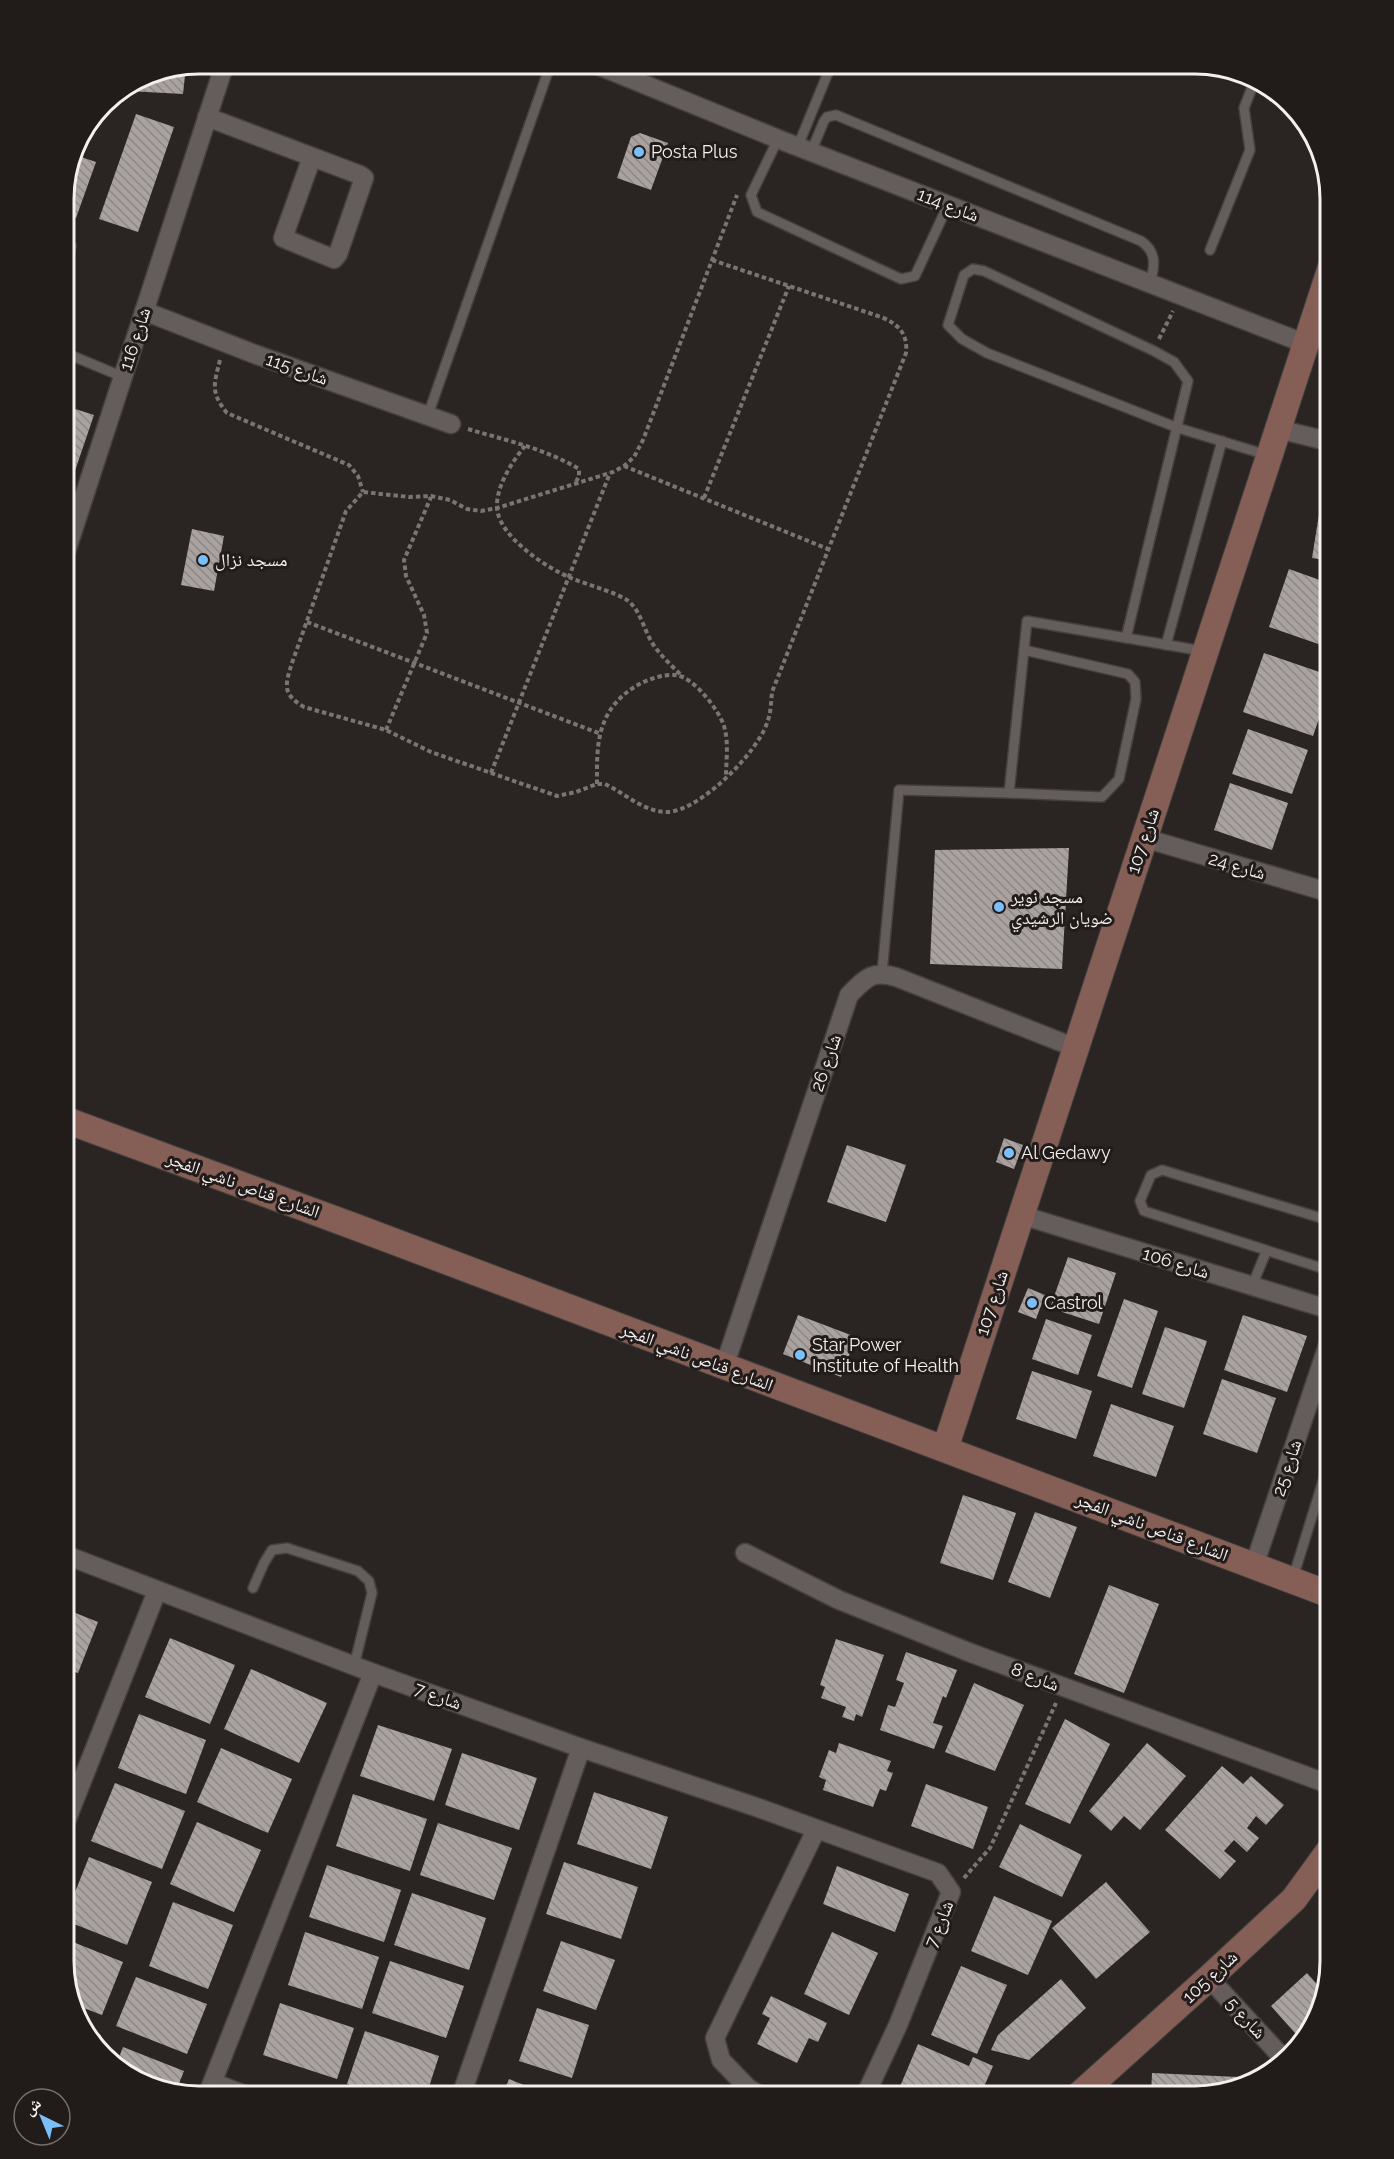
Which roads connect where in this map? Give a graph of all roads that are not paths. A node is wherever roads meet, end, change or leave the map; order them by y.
1 (222, 73) edge
2 (547, 73) edge
3 (617, 73) edge
4 (829, 74) edge
5 (1252, 87) edge
6 (207, 117) junction
7 (778, 139) junction
8 (805, 149) junction
9 (312, 157) junction
10 (948, 205) junction
11 (1210, 250) dead end
12 (1150, 283) junction
13 (1320, 301) edge
14 (144, 311) junction
15 (1306, 344) junction
16 (74, 357) edge
17 (123, 377) junction
18 (428, 415) junction
19 (451, 424) road end
20 (1178, 428) junction
21 (1278, 429) junction
22 (1320, 439) edge
23 (1222, 441) junction
24 (1269, 455) junction
25 (74, 528) edge
26 (1126, 638) junction
27 (1166, 645) junction
28 (1024, 650) junction
29 (1206, 651) junction
30 (1009, 793) junction
31 (1143, 838) junction
32 (1320, 890) edge
33 (882, 973) junction
34 (1076, 1048) junction
35 (73, 1123) edge
36 (1021, 1215) junction
37 (1320, 1218) edge
38 (1266, 1252) junction
39 (1320, 1268) edge
40 (1252, 1286) junction
41 (1320, 1307) edge
42 (724, 1367) junction
43 (1320, 1369) edge
44 (945, 1449) junction
45 (1320, 1490) edge
46 (746, 1553) dead end
47 (73, 1558) edge
48 (1254, 1566) junction
49 (1292, 1580) junction
50 (253, 1588) dead end
51 (157, 1591) junction
52 (1320, 1591) edge
53 (354, 1666) junction
54 (373, 1673) junction
55 (581, 1748) junction
56 (1320, 1781) edge
57 (73, 1803) edge
58 (816, 1830) junction
59 (1320, 1863) edge
60 (1209, 1978) junction
61 (1279, 2054) edge
62 (214, 2078) junction
63 (211, 2085) edge
64 (232, 2085) edge
65 (465, 2085) edge
66 (746, 2086) edge
67 (870, 2086) edge
68 (1089, 2086) edge

1 - 6 street, شارع 116
2 - 18 lane
3 - 7 street, شارع 114
4 - 8 lane
5 - 11 lane
6 - 9 street
6 - 14 street, شارع 116
7 - 8 street, شارع 114
7 - 10 lane
8 - 10 street, شارع 114
8 - 12 lane
9 - 9 street
10 - 12 street, شارع 114
12 - 15 street, شارع 114
13 - 15 street, شارع 107
14 - 17 street, شارع 116
14 - 18 street, شارع 115
15 - 21 street, شارع 107
16 - 17 lane
17 - 25 street, شارع 116
18 - 19 street, شارع 115
20 - 20 lane
20 - 23 lane
20 - 26 lane
21 - 22 street
21 - 24 street, شارع 107
23 - 24 lane
23 - 27 lane
24 - 29 street, شارع 107
26 - 27 lane
26 - 28 lane
27 - 29 lane
28 - 30 lane
28 - 30 lane
29 - 31 street, شارع 107
30 - 33 lane
31 - 32 street, شارع 24
31 - 34 street, شارع 107
33 - 34 street
33 - 42 street, شارع 26
34 - 36 street, شارع 107
35 - 42 street, الشارع قناص ناشي الفجر
36 - 40 street, شارع 106
36 - 44 street, شارع 107
37 - 38 lane
38 - 39 lane
38 - 40 lane
40 - 41 street, شارع 106
42 - 44 street, الشارع قناص ناشي الفجر
43 - 48 street, شارع 25
44 - 48 street, الشارع قناص ناشي الفجر
45 - 49 lane
46 - 56 street, شارع 8
47 - 51 street, شارع 7
48 - 49 street, الشارع قناص ناشي الفجر
49 - 52 street, الشارع قناص ناشي الفجر
50 - 53 lane
51 - 53 street, شارع 7
51 - 57 street
53 - 54 street, شارع 7
54 - 55 street, شارع 7
54 - 62 street
55 - 58 street, شارع 7
55 - 65 street
58 - 66 street
58 - 67 street, شارع 7
59 - 60 street, شارع 105
60 - 61 street, شارع 5
60 - 68 street, شارع 105
62 - 63 street
62 - 64 lane

